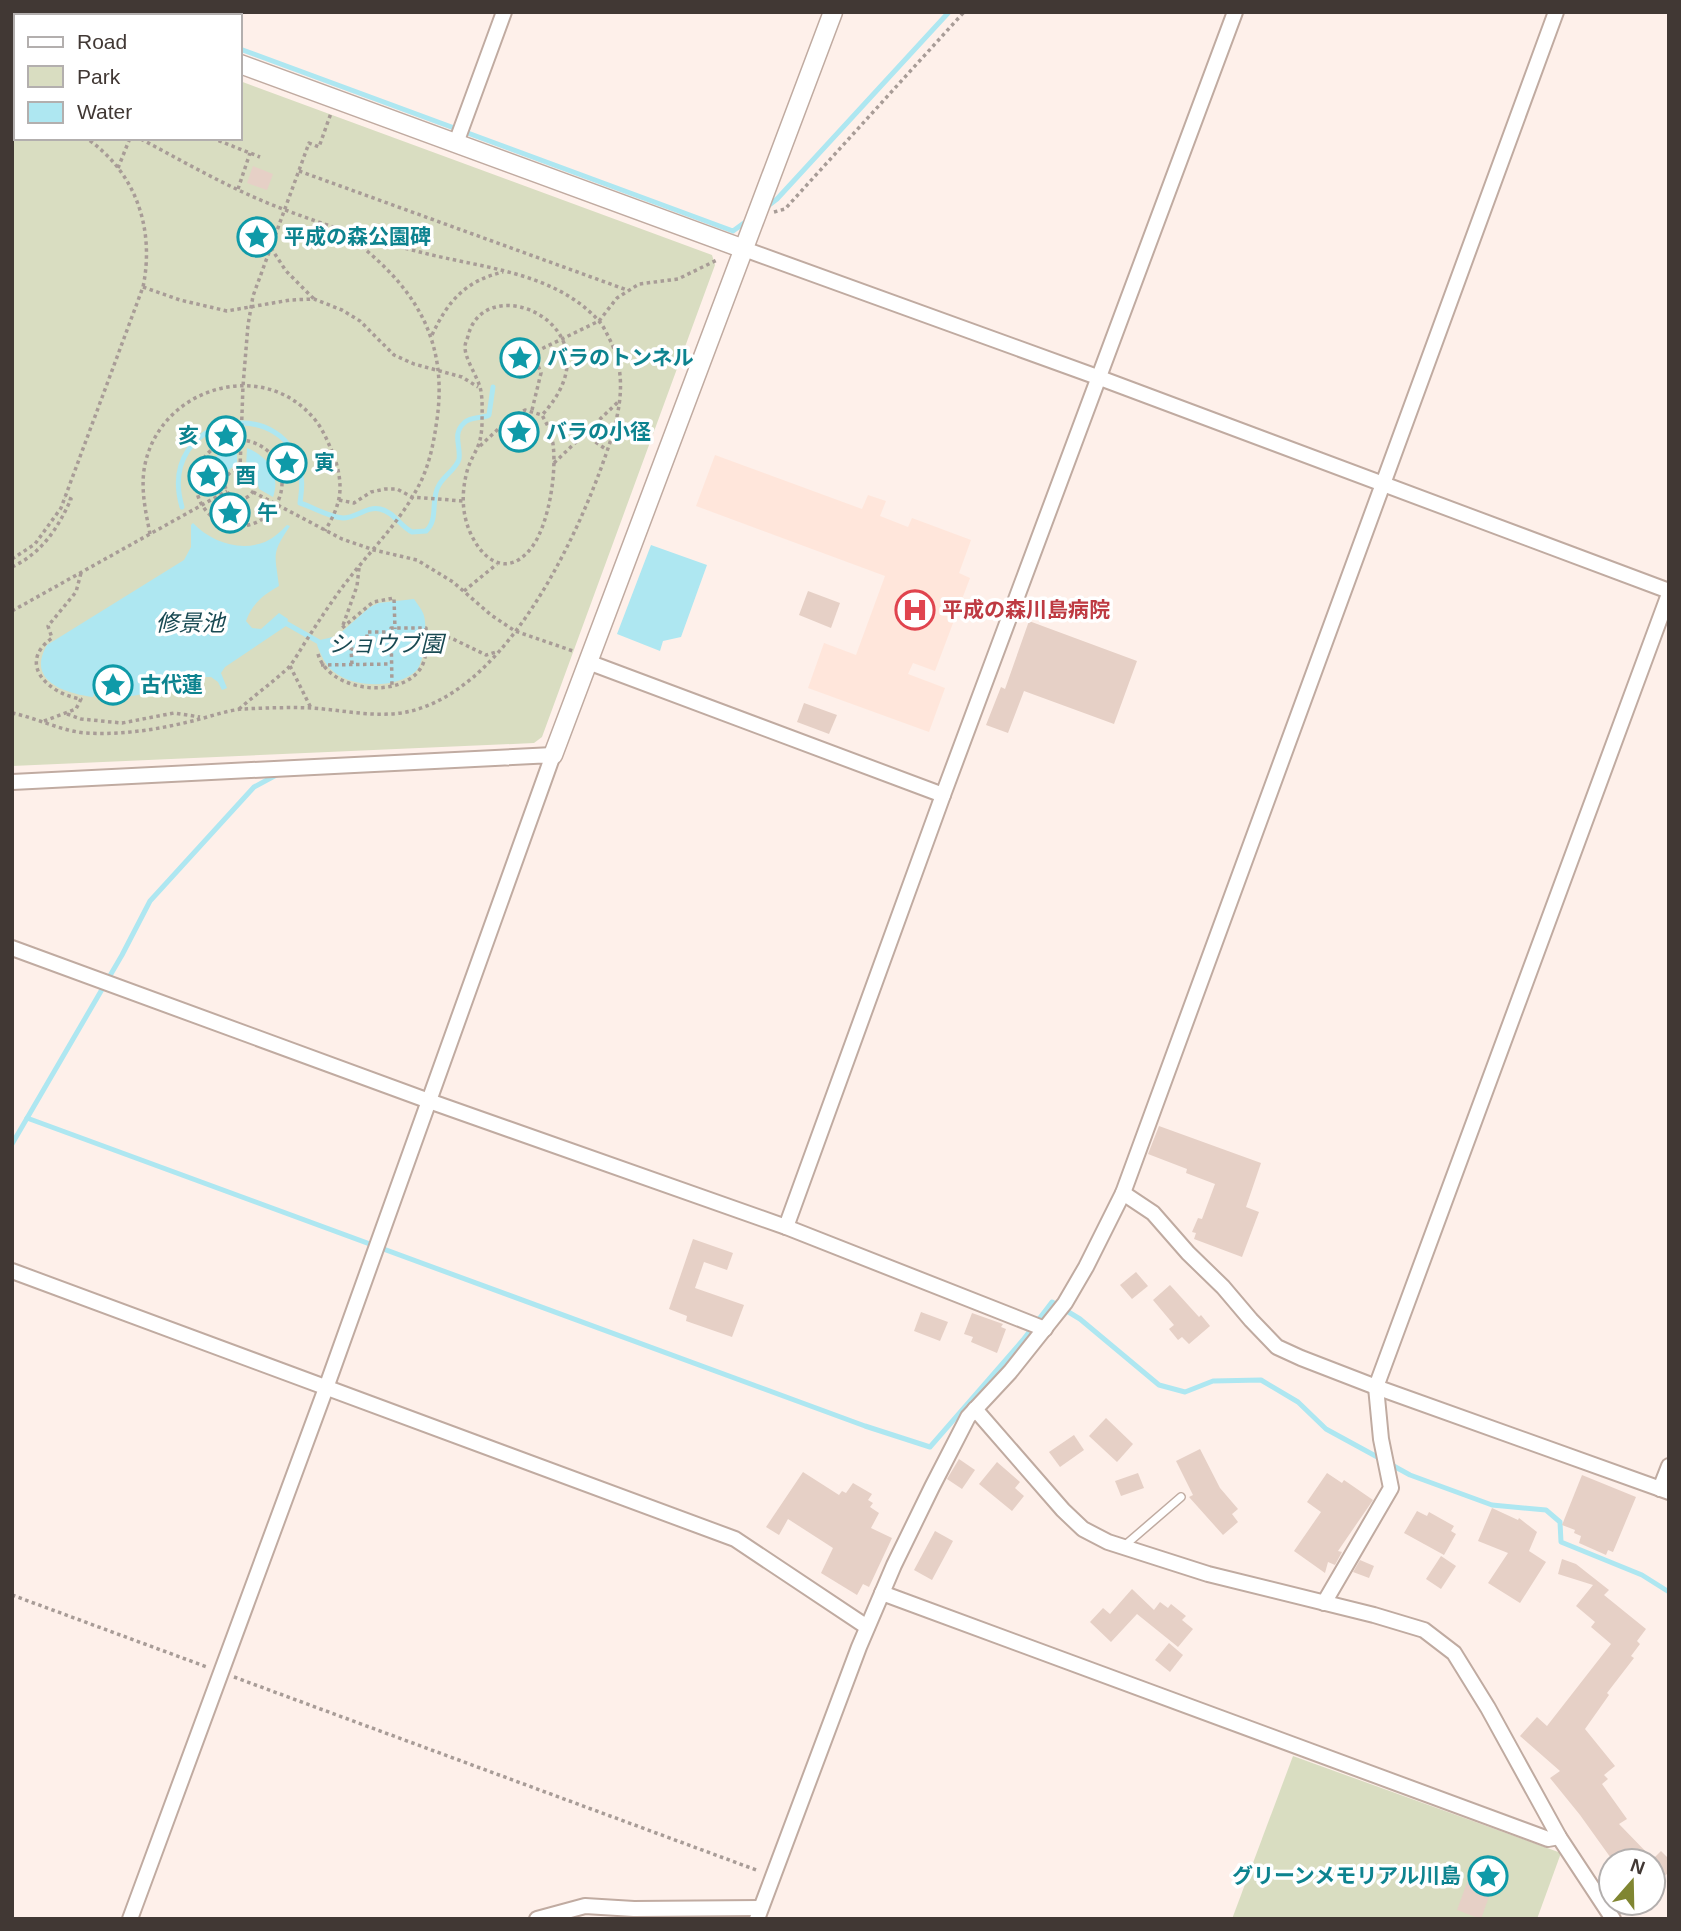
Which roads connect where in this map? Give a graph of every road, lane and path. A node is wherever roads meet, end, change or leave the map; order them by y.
1 (504, 12) edge
2 (833, 12) edge
3 (964, 12) edge
4 (1235, 12) edge
5 (1556, 12) edge
6 (242, 65) edge
7 (332, 111) dead end
8 (88, 140) edge
9 (129, 140) edge
10 (143, 140) edge
11 (217, 140) edge
12 (456, 143) junction
13 (250, 153) junction
14 (261, 157) dead end
15 (118, 168) junction
16 (299, 171) junction
17 (237, 189) junction
18 (760, 207) junction
19 (285, 210) junction
20 (336, 227) junction
21 (271, 248) junction
22 (744, 248) junction
23 (717, 260) dead end
24 (507, 271) junction
25 (143, 287) junction
26 (627, 290) junction
27 (314, 299) junction
28 (251, 308) junction
29 (599, 321) junction
30 (432, 335) junction
31 (563, 340) junction
32 (440, 371) junction
33 (1100, 378) junction
34 (243, 386) junction
35 (480, 388) junction
36 (620, 401) junction
37 (532, 411) junction
38 (542, 415) junction
39 (584, 434) junction
40 (240, 440) junction
41 (480, 446) junction
42 (607, 450) junction
43 (554, 463) junction
44 (240, 469) junction
45 (1384, 485) junction
46 (227, 491) junction
47 (253, 492) junction
48 (65, 497) junction
49 (412, 498) junction
50 (240, 499) junction
51 (339, 500) junction
52 (463, 501) junction
53 (202, 505) junction
54 (276, 506) junction
55 (238, 526) junction
56 (326, 531) junction
57 (150, 534) junction
58 (374, 550) junction
59 (12, 559) edge
60 (497, 564) junction
61 (360, 566) junction
62 (12, 567) edge
63 (81, 573) junction
64 (464, 591) junction
65 (1669, 593) edge
66 (12, 611) edge
67 (393, 630) junction
68 (426, 631) junction
69 (515, 631) junction
70 (498, 652) junction
71 (318, 654) dead end
72 (583, 658) junction
73 (352, 664) junction
74 (391, 664) junction
75 (321, 665) junction
76 (290, 666) junction
77 (392, 686) junction
78 (311, 708) junction
79 (239, 709) junction
80 (12, 713) edge
81 (66, 714) junction
82 (202, 718) junction
83 (42, 721) junction
84 (554, 755) junction
85 (12, 782) edge
86 (943, 795) junction
87 (12, 948) edge
88 (429, 1101) junction
89 (1123, 1194) junction
90 (786, 1227) junction
91 (12, 1271) edge
92 (1045, 1329) junction
93 (1376, 1387) junction
94 (326, 1388) junction
95 (975, 1409) junction
96 (1669, 1466) edge
97 (1664, 1490) edge
98 (1181, 1497) dead end
99 (1122, 1547) junction
100 (882, 1592) junction
101 (12, 1595) edge
102 (1324, 1603) junction
103 (867, 1627) junction
104 (221, 1673) junction
105 (1559, 1838) junction
106 (772, 1875) junction
107 (758, 1913) edge
108 (130, 1919) edge
109 (537, 1919) edge
110 (1613, 1919) edge

1 - 12 street
2 - 18 street
3 - 18 path
4 - 33 street
5 - 45 street
6 - 12 street
7 - 16 path
8 - 15 path
9 - 15 path
10 - 17 path
11 - 13 path
12 - 22 street
13 - 14 path
13 - 17 path
15 - 25 path
16 - 19 path
16 - 26 path
17 - 19 path
18 - 22 street
19 - 20 path
19 - 21 path
20 - 24 path
20 - 30 path
21 - 27 path
21 - 28 path
22 - 33 street
22 - 72 street
23 - 26 path
24 - 29 path
24 - 30 path
25 - 28 path
25 - 48 path
26 - 29 path
27 - 28 path
27 - 32 path
28 - 34 path
29 - 31 path
29 - 36 path
30 - 32 path
31 - 35 path
31 - 37 path
31 - 38 path
32 - 35 path
32 - 49 path
33 - 45 street
33 - 86 street
34 - 40 path
34 - 51 path
34 - 57 path
35 - 41 path
36 - 39 path
36 - 42 path
37 - 38 path
37 - 41 path
38 - 43 path
39 - 42 path
39 - 43 path
40 - 44 path
40 - 53 path
40 - 54 path
41 - 52 path
42 - 69 path
43 - 60 path
44 - 46 path
44 - 47 path
45 - 65 street
45 - 89 street
46 - 50 path
46 - 53 path
47 - 50 path
47 - 54 path
48 - 59 path
48 - 62 path
49 - 51 path
49 - 52 path
49 - 58 path
50 - 55 path
51 - 56 path
52 - 60 path
53 - 55 path
53 - 57 path
54 - 55 path
54 - 56 path
56 - 58 path
57 - 63 path
58 - 61 path
58 - 64 path
60 - 64 path
61 - 67 path
61 - 76 path
63 - 66 path
63 - 81 path
64 - 69 path
65 - 93 street
67 - 68 path
67 - 73 path
67 - 74 path
68 - 70 path
68 - 77 path
69 - 70 path
69 - 72 path
70 - 78 path
71 - 75 path
72 - 84 street
72 - 86 street
73 - 74 path
73 - 75 path
74 - 77 path
75 - 77 path
76 - 78 path
76 - 79 path
78 - 79 path
79 - 82 path
80 - 83 path
81 - 82 path
81 - 83 path
82 - 83 path
84 - 85 street
84 - 88 street
86 - 90 street
87 - 88 street
88 - 90 street
88 - 94 street
89 - 92 street
89 - 93 street
90 - 92 street
91 - 94 street
92 - 95 street
93 - 97 street
93 - 102 street
94 - 103 street
94 - 104 street
95 - 99 street
95 - 100 street
96 - 97 street
98 - 99 lane
99 - 102 street
100 - 103 street
100 - 105 street
101 - 104 path
102 - 105 street
103 - 106 street
104 - 106 path
104 - 108 street
105 - 110 street
106 - 107 street
107 - 109 street

